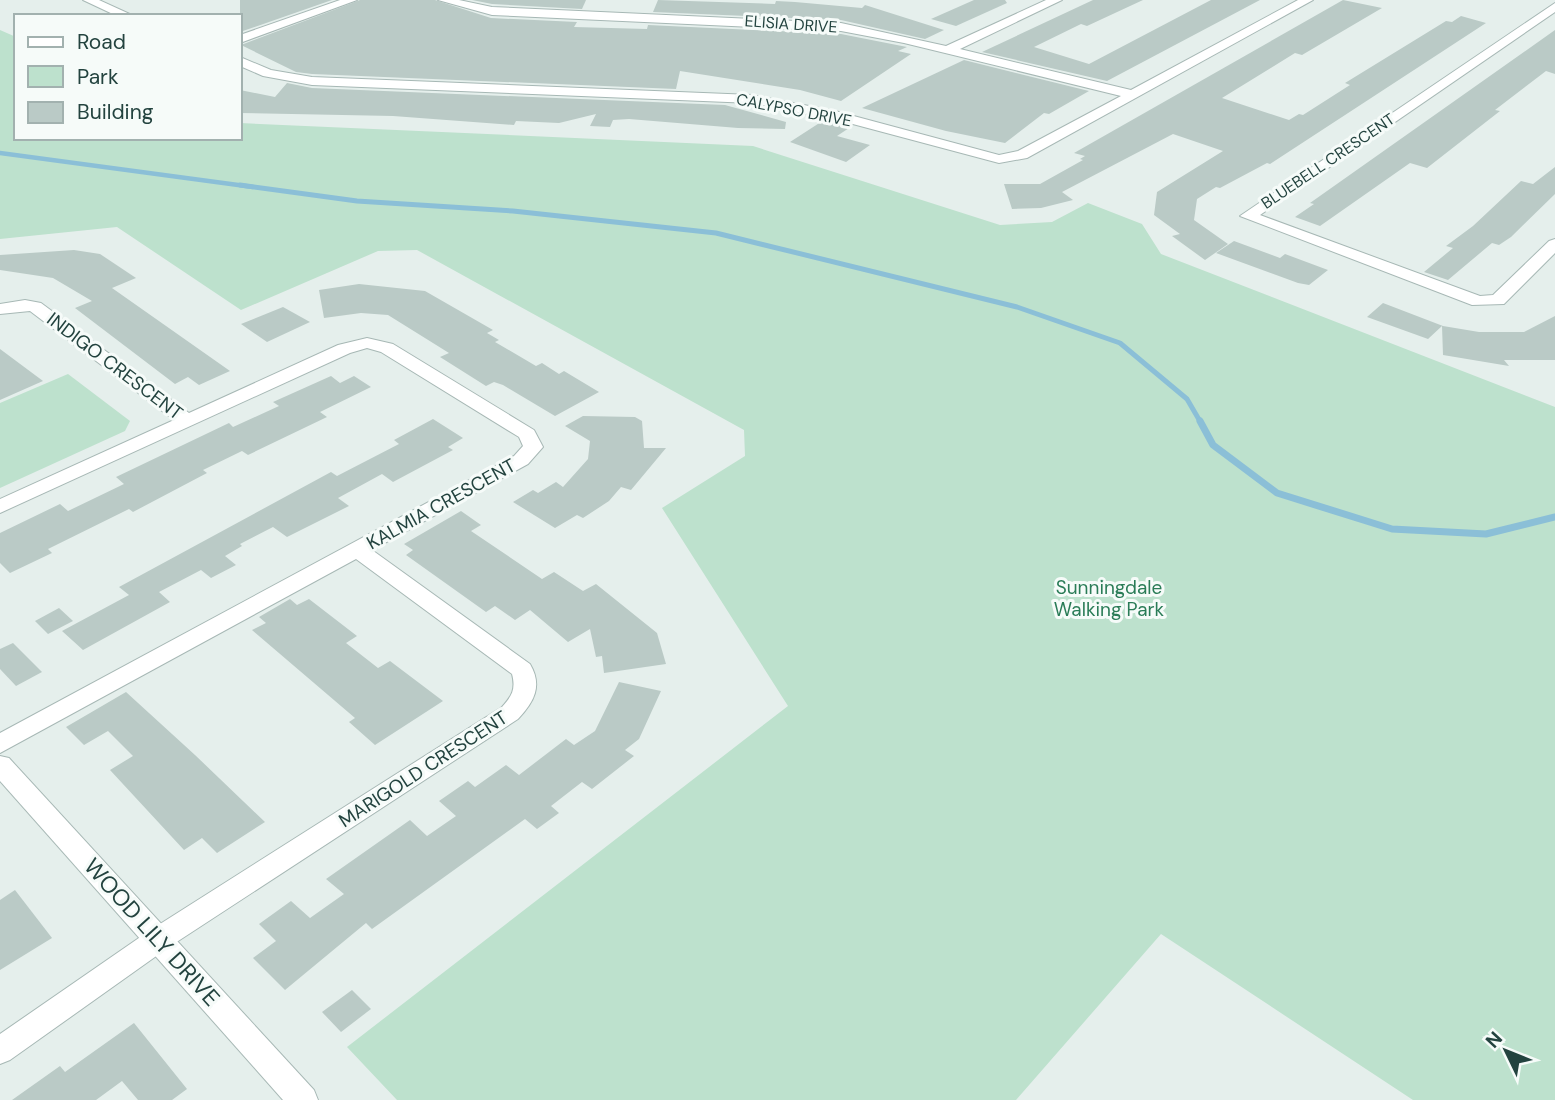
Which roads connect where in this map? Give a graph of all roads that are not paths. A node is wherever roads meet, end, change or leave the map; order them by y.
1 (351, 0) edge
2 (444, 0) edge
3 (1056, 0) edge
4 (1307, 0) edge
5 (97, 1) edge
6 (1555, 7) edge
7 (124, 14) edge
8 (242, 38) edge
9 (949, 49) junction
10 (242, 62) edge
11 (1133, 95) junction
12 (1555, 244) edge
13 (0, 309) edge
14 (189, 422) junction
15 (0, 507) edge
16 (358, 550) junction
17 (0, 744) edge
18 (0, 765) edge
19 (159, 939) junction
20 (0, 1051) edge
21 (303, 1100) edge

1 - 8 street
2 - 9 street, ELISIA DRIVE
3 - 9 street
4 - 11 street, CALYPSO DRIVE
5 - 7 street
6 - 12 street, BLUEBELL CRESCENT
9 - 11 street, ELISIA DRIVE
10 - 11 street, CALYPSO DRIVE
13 - 14 street, INDIGO CRESCENT
14 - 15 street, KALMIA CRESCENT
14 - 16 street, KALMIA CRESCENT
16 - 17 street, KALMIA CRESCENT
16 - 19 street, MARIGOLD CRESCENT
18 - 19 street, WOOD LILY DRIVE
19 - 20 street, MARIGOLD CRESCENT
19 - 21 street, WOOD LILY DRIVE

